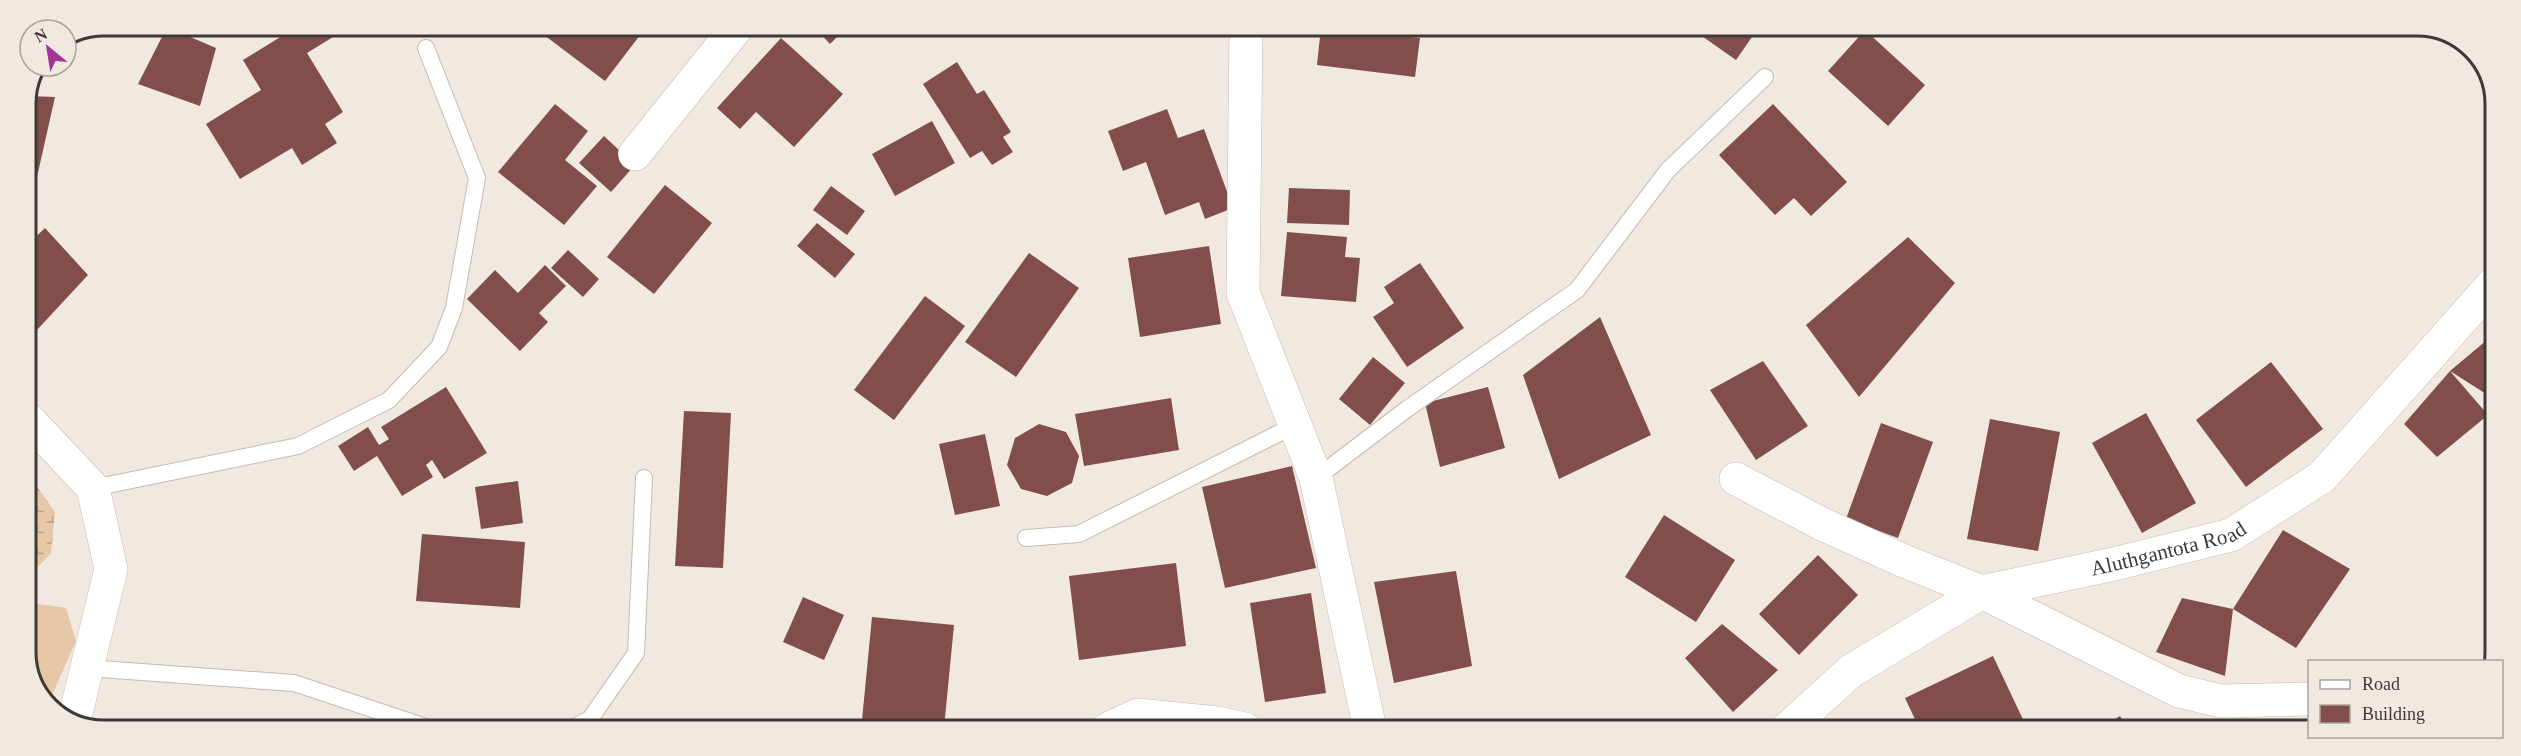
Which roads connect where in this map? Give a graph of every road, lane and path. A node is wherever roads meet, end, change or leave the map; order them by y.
1 (730, 36) edge
2 (1246, 36) edge
3 (426, 48) dead end
4 (1765, 77) dead end
5 (635, 154) dead end
6 (2485, 293) edge
7 (1295, 425) junction
8 (36, 428) edge
9 (644, 478) dead end
10 (1316, 478) junction
11 (1736, 478) dead end
12 (93, 488) junction
13 (1026, 538) dead end
14 (1982, 592) junction
15 (86, 668) junction
16 (2308, 699) edge
17 (76, 714) edge
18 (405, 720) edge
19 (590, 720) edge
20 (1129, 720) edge
21 (1183, 720) edge
22 (1368, 720) edge
23 (1797, 720) edge

1 - 5 street
2 - 7 street
3 - 12 lane
4 - 10 lane
6 - 14 street, Aluthgantota Road
7 - 10 street
7 - 13 lane
8 - 12 street
9 - 19 lane
10 - 22 street
11 - 14 street
12 - 15 street
14 - 16 street
14 - 23 street, Aluthgantota Road
15 - 17 street
15 - 18 lane
20 - 21 street

